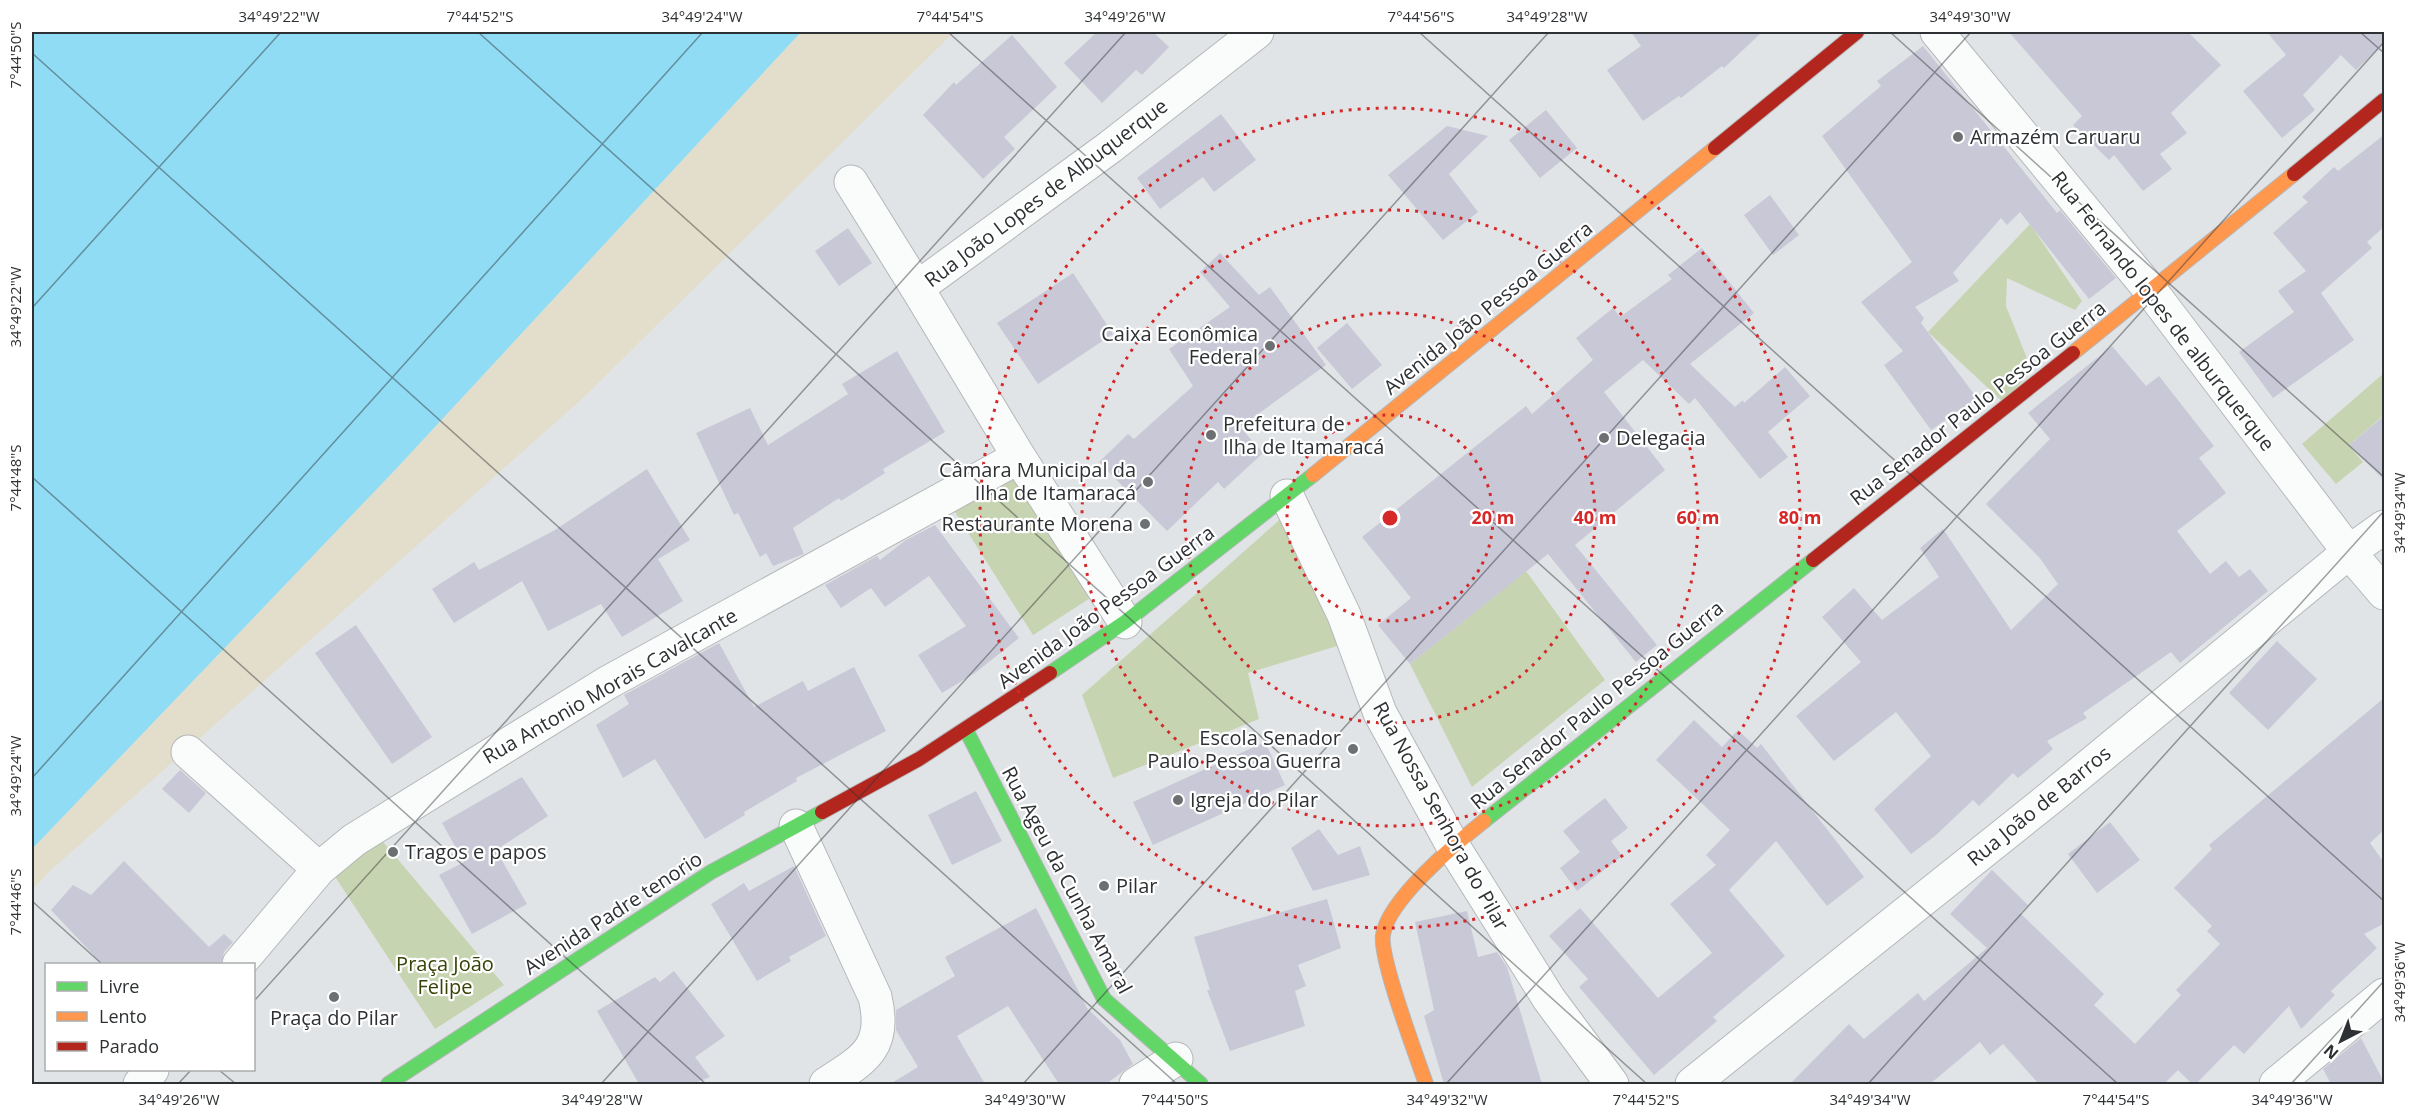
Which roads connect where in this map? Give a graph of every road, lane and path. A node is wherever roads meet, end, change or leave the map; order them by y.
1 (1257, 32) edge
2 (1857, 32) edge
3 (1937, 32) edge
4 (2385, 100) edge
5 (851, 182) dead end
6 (917, 288) junction
7 (2151, 291) junction
8 (1019, 457) junction
9 (1287, 496) junction
10 (2385, 527) edge
11 (2349, 552) junction
12 (2385, 593) edge
13 (1125, 622) junction
14 (966, 730) junction
15 (188, 752) dead end
16 (868, 787) joint
17 (796, 826) junction
18 (1453, 846) junction
19 (319, 869) junction
20 (240, 963) edge
21 (2385, 995) edge
22 (1176, 1059) junction
23 (151, 1071) edge
24 (140, 1084) edge
25 (388, 1084) edge
26 (826, 1084) edge
27 (1136, 1084) edge
28 (1201, 1084) edge
29 (1426, 1084) edge
30 (1612, 1084) edge
31 (1692, 1084) edge
32 (2276, 1084) edge

1 - 6 street, Rua João Lopes de Albuquerque
2 - 9 street, Avenida João Pessoa Guerra
3 - 7 street, Rua Fernando lopes de alburquerque
4 - 7 street, Rua Senador Paulo Pessoa Guerra
5 - 6 street
6 - 8 street, Rua João Lopes de Albuquerque
7 - 11 street, Rua Fernando lopes de alburquerque
7 - 18 street, Rua Senador Paulo Pessoa Guerra
8 - 13 street, Rua João Lopes de Albuquerque
8 - 19 street, Rua Antonio Morais Cavalcante
9 - 13 street, Avenida João Pessoa Guerra
9 - 18 street, Rua Nossa Senhora do Pilar
10 - 11 street, Rua João de Barros
11 - 12 street, Rua Fernando lopes de alburquerque
11 - 31 street, Rua João de Barros
13 - 14 street, Avenida João Pessoa Guerra
14 - 16 street, Avenida João Pessoa Guerra
14 - 22 street, Rua Ageu da Cunha Amaral
15 - 19 street
16 - 17 street, Avenida Padre tenorio
17 - 25 street, Avenida Padre tenorio
17 - 26 street
18 - 29 street, Rua Senador Paulo Pessoa Guerra
18 - 30 street, Rua Nossa Senhora do Pilar
19 - 20 street, Rua Antonio Morais Cavalcante
21 - 32 street
22 - 27 street
22 - 28 street, Rua Ageu da Cunha Amaral
23 - 24 street

